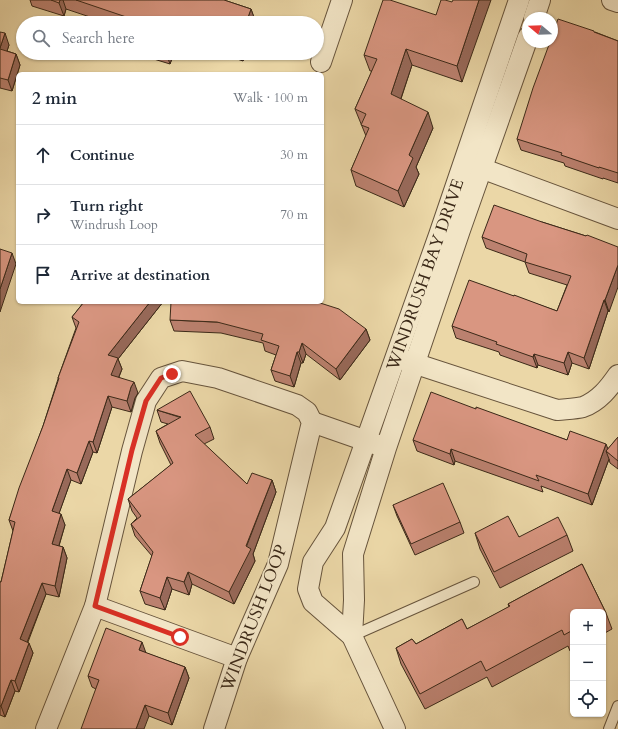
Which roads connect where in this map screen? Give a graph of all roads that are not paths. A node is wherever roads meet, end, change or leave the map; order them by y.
1 (342, 0) edge
2 (519, 0) edge
3 (540, 0) edge
4 (612, 0) edge
5 (618, 2) edge
6 (536, 12) edge
7 (523, 48) edge
8 (324, 53) edge
9 (473, 165) junction
10 (618, 220) edge
11 (396, 357) junction
12 (414, 364) junction
13 (618, 375) edge
14 (312, 422) junction
15 (366, 441) junction
16 (386, 448) junction
17 (324, 546) junction
18 (353, 554) junction
19 (474, 582) dead end
20 (95, 606) junction
21 (352, 636) junction
22 (238, 658) junction
23 (618, 706) edge
24 (46, 729) edge
25 (214, 729) edge
26 (395, 729) edge
27 (609, 729) edge

1 - 8 street
2 - 9 street, WINDRUSH BAY DRIVE
3 - 6 street
4 - 5 street
7 - 9 street, WINDRUSH BAY DRIVE
9 - 10 street
9 - 11 street, WINDRUSH BAY DRIVE
9 - 12 street, WINDRUSH BAY DRIVE
11 - 12 street
11 - 15 street, WINDRUSH BAY DRIVE
12 - 13 street
12 - 16 street, WINDRUSH BAY DRIVE
14 - 15 street
14 - 20 street
14 - 22 street, WINDRUSH LOOP
15 - 16 street
15 - 17 street, WINDRUSH BAY DRIVE
16 - 18 street, WINDRUSH BAY DRIVE
17 - 18 street
17 - 21 street, WINDRUSH BAY DRIVE
18 - 21 street, WINDRUSH BAY DRIVE
19 - 21 lane
20 - 22 street
20 - 24 street
21 - 26 street, WINDRUSH BAY DRIVE
22 - 25 street, WINDRUSH LOOP
23 - 27 lane

